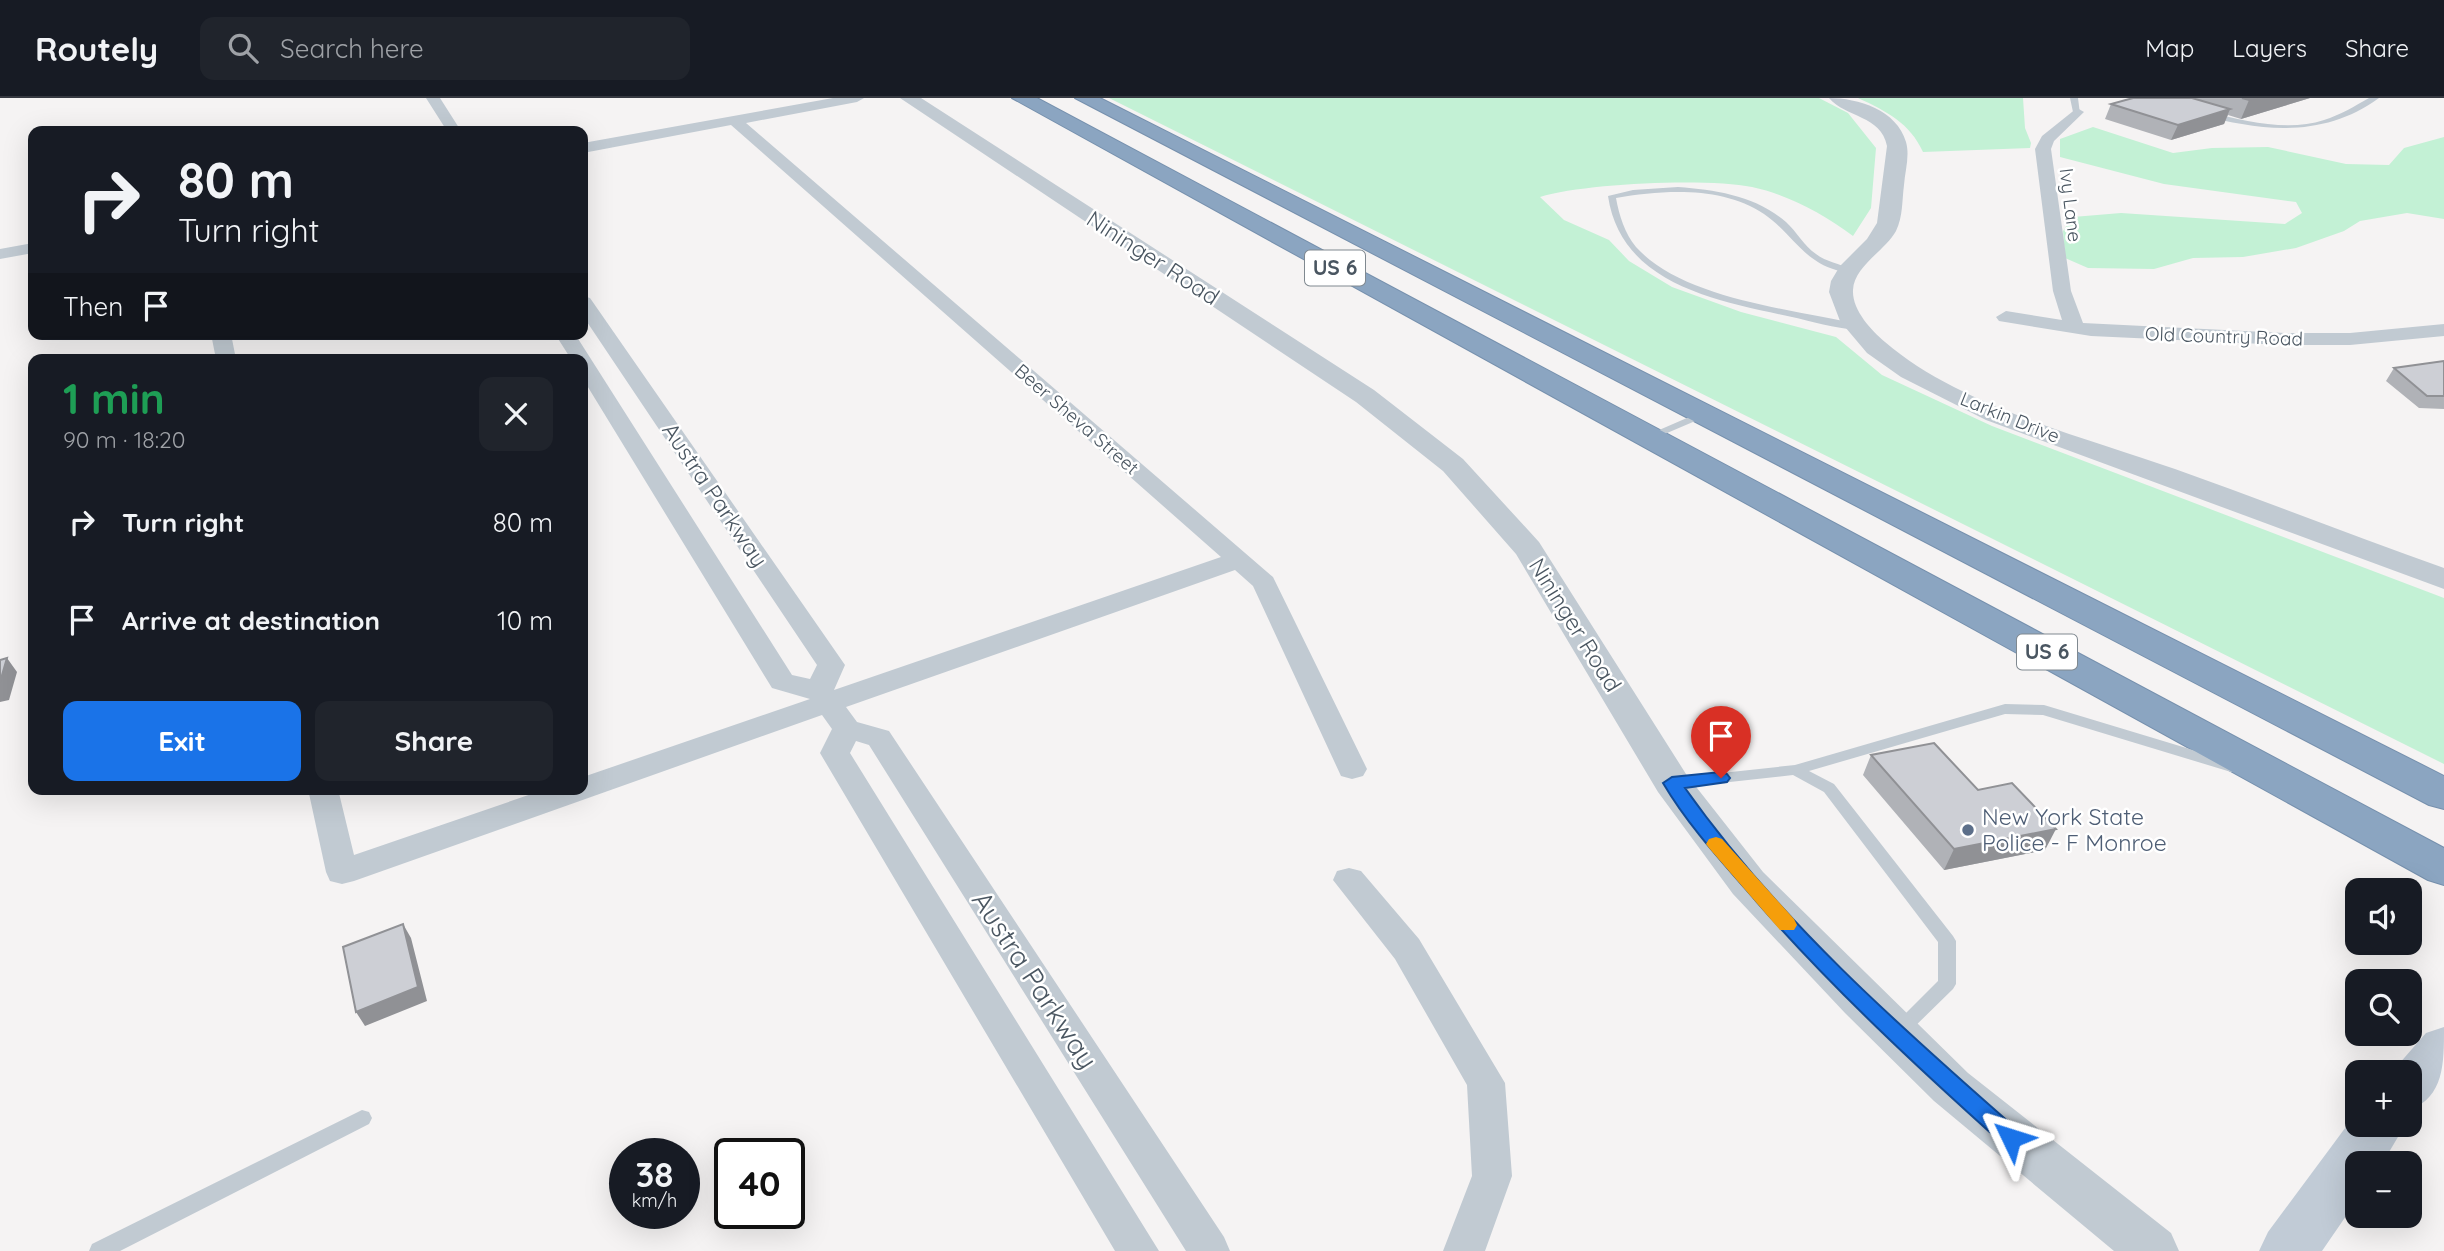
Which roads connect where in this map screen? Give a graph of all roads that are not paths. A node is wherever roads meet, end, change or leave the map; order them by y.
1 (433, 98) edge
2 (857, 98) edge
3 (909, 98) edge
4 (1021, 98) edge
5 (1085, 98) edge
6 (1838, 98) edge
7 (2375, 98) edge
8 (2076, 105) edge
9 (2204, 113) edge
10 (734, 121) junction
11 (451, 126) edge
12 (588, 147) edge
13 (28, 249) edge
14 (0, 254) edge
15 (1846, 270) junction
16 (588, 309) edge
17 (2006, 317) dead end
18 (1857, 327) junction
19 (2075, 328) junction
20 (2444, 330) edge
21 (588, 370) edge
22 (1703, 414) junction
23 (1649, 437) junction
24 (1238, 560) junction
25 (2444, 579) edge
26 (831, 708) junction
27 (1352, 769) dead end
28 (1795, 770) junction
29 (1672, 783) junction
30 (2292, 785) junction
31 (588, 787) edge
32 (2444, 794) edge
33 (324, 795) edge
34 (565, 795) edge
35 (2444, 868) edge
36 (1349, 880) dead end
37 (1895, 1034) junction
38 (2444, 1048) edge
39 (2422, 1074) edge
40 (362, 1118) dead end
41 (2370, 1137) edge
42 (99, 1251) edge
43 (1138, 1251) edge
44 (1209, 1251) edge
45 (1464, 1251) edge
46 (2153, 1251) edge
47 (2288, 1251) edge

1 - 11 street
2 - 10 street
3 - 29 street, Nininger Road
4 - 23 highway, US 6
5 - 22 highway, US 6
6 - 15 street
7 - 9 lane
8 - 19 street, Ivy Lane
10 - 12 street
10 - 24 street, Beer Sheva Street
13 - 14 street
15 - 18 street, Larkin Drive
15 - 18 lane
16 - 26 street, Austra Parkway
17 - 19 street, Old Country Road
18 - 25 street, Larkin Drive
19 - 20 street, Old Country Road
21 - 26 street, Austra Parkway
22 - 23 lane
22 - 32 highway, US 6
23 - 30 highway, US 6
24 - 26 street
24 - 27 street, Beer Sheva Street
26 - 31 street
26 - 43 street, Austra Parkway
26 - 44 street, Austra Parkway
28 - 29 lane
28 - 30 lane
28 - 37 lane
29 - 37 street, Nininger Road
30 - 35 highway, US 6
33 - 34 street
36 - 45 street
37 - 46 street, Nininger Road
38 - 39 main road
40 - 42 lane
41 - 47 main road

